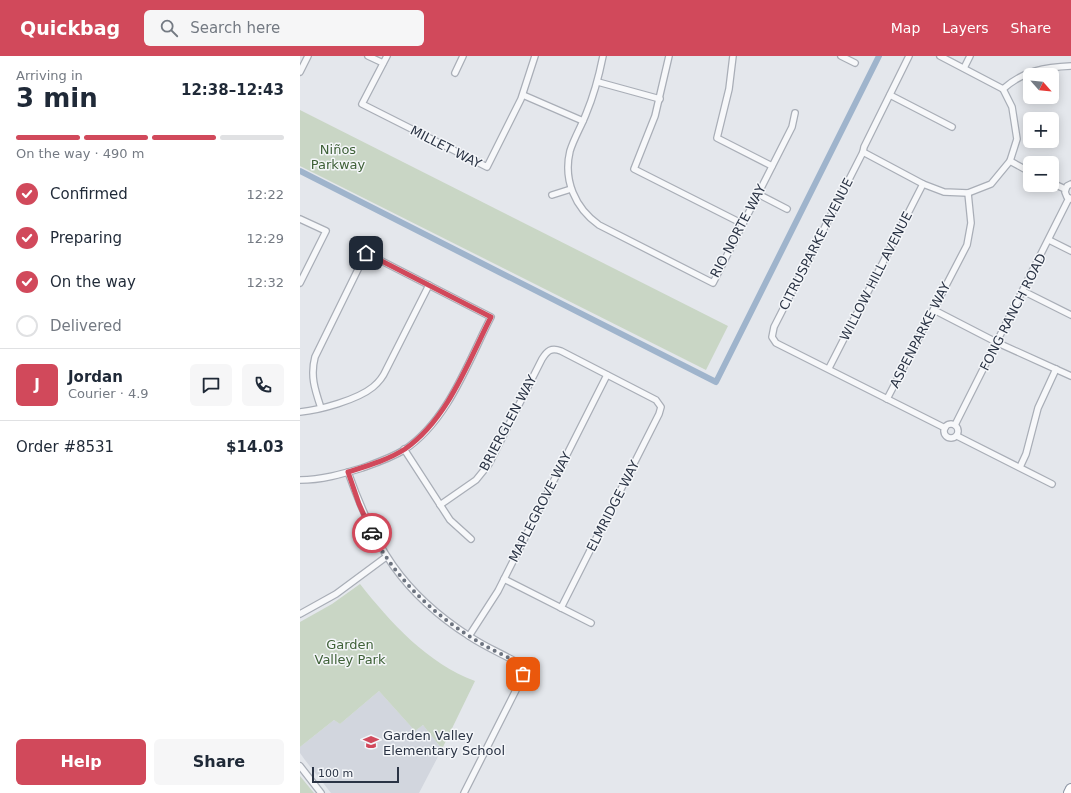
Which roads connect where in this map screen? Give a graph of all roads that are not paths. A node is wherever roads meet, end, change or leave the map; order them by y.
1 (308, 56) edge
2 (368, 56) edge
3 (386, 56) edge
4 (463, 56) edge
5 (535, 56) edge
6 (603, 56) edge
7 (669, 56) edge
8 (733, 56) edge
9 (841, 56) edge
10 (909, 56) edge
11 (940, 56) edge
12 (970, 56) edge
13 (383, 63) junction
14 (855, 63) dead end
15 (1071, 66) edge
16 (964, 68) junction
17 (300, 72) edge
18 (455, 74) dead end
19 (598, 82) junction
20 (1002, 89) junction
21 (522, 95) junction
22 (890, 95) junction
23 (660, 99) junction
24 (795, 113) dead end
25 (583, 121) junction
26 (952, 127) dead end
27 (863, 152) junction
28 (1010, 161) junction
29 (772, 166) junction
30 (1023, 168) edge
31 (923, 184) junction
32 (1071, 184) edge
33 (1059, 186) edge
34 (1065, 188) junction
35 (571, 189) junction
36 (968, 192) junction
37 (758, 194) junction
38 (552, 196) dead end
39 (1070, 199) edge
40 (787, 209) dead end
41 (300, 219) edge
42 (743, 224) junction
43 (1049, 240) junction
44 (1071, 251) edge
45 (300, 282) edge
46 (429, 285) junction
47 (1023, 291) junction
48 (934, 310) junction
49 (1071, 315) edge
50 (998, 342) junction
51 (829, 368) junction
52 (1056, 369) junction
53 (607, 375) junction
54 (1071, 376) edge
55 (887, 399) junction
56 (321, 408) junction
57 (300, 412) edge
58 (955, 425) junction
59 (945, 428) junction
60 (957, 436) junction
61 (404, 449) junction
62 (1020, 467) junction
63 (348, 472) junction
64 (300, 480) edge
65 (1052, 484) dead end
66 (440, 505) junction
67 (471, 539) dead end
68 (386, 557) junction
69 (504, 579) junction
70 (561, 608) junction
71 (300, 614) edge
72 (591, 623) dead end
73 (469, 636) junction
74 (300, 766) edge
75 (1071, 789) edge
76 (321, 793) edge
77 (464, 793) edge
78 (1069, 793) edge

1 - 17 street
2 - 13 street
3 - 13 street
4 - 18 street
5 - 21 street, MILLET WAY
6 - 19 street
7 - 23 street
8 - 29 street
9 - 14 street
10 - 22 street, CITRUSPARKE AVENUE
11 - 16 street
12 - 16 street
13 - 21 street, MILLET WAY
15 - 20 street
16 - 20 street
19 - 23 street
19 - 25 street
20 - 28 street
21 - 25 street
22 - 26 street
22 - 27 street, CITRUSPARKE AVENUE
23 - 42 street
24 - 29 street, RIO NORTE WAY
25 - 35 street
27 - 31 street
27 - 51 street, CITRUSPARKE AVENUE
28 - 30 street
28 - 36 street
29 - 37 street, RIO NORTE WAY
31 - 36 street
31 - 51 street, WILLOW HILL AVENUE
32 - 34 street
33 - 34 street
34 - 39 street
35 - 38 street
35 - 42 street, RIO NORTE WAY
36 - 48 street, ASPENPARKE WAY
37 - 40 street
37 - 42 street, RIO NORTE WAY
39 - 43 street, FONG RANCH ROAD
41 - 45 street
43 - 44 street
43 - 47 street, FONG RANCH ROAD
46 - 56 street
46 - 56 street
46 - 61 street
47 - 49 street
47 - 50 street, FONG RANCH ROAD
48 - 50 street
48 - 55 street, ASPENPARKE WAY
50 - 52 street
50 - 58 street, FONG RANCH ROAD
51 - 55 street
52 - 54 street
52 - 62 street
53 - 66 street, BRIERGLEN WAY
53 - 69 street, MAPLEGROVE WAY
53 - 70 street, ELMRIDGE WAY
55 - 59 street, ASPENPARKE WAY
56 - 57 street
58 - 59 street
58 - 60 street
59 - 60 street
60 - 62 street
61 - 63 street
61 - 66 street
62 - 65 street
63 - 64 street
63 - 68 street
66 - 67 street
68 - 71 street
68 - 73 street
69 - 70 street
69 - 73 street, MAPLEGROVE WAY
70 - 72 street
73 - 77 street
74 - 76 street
75 - 78 highway

